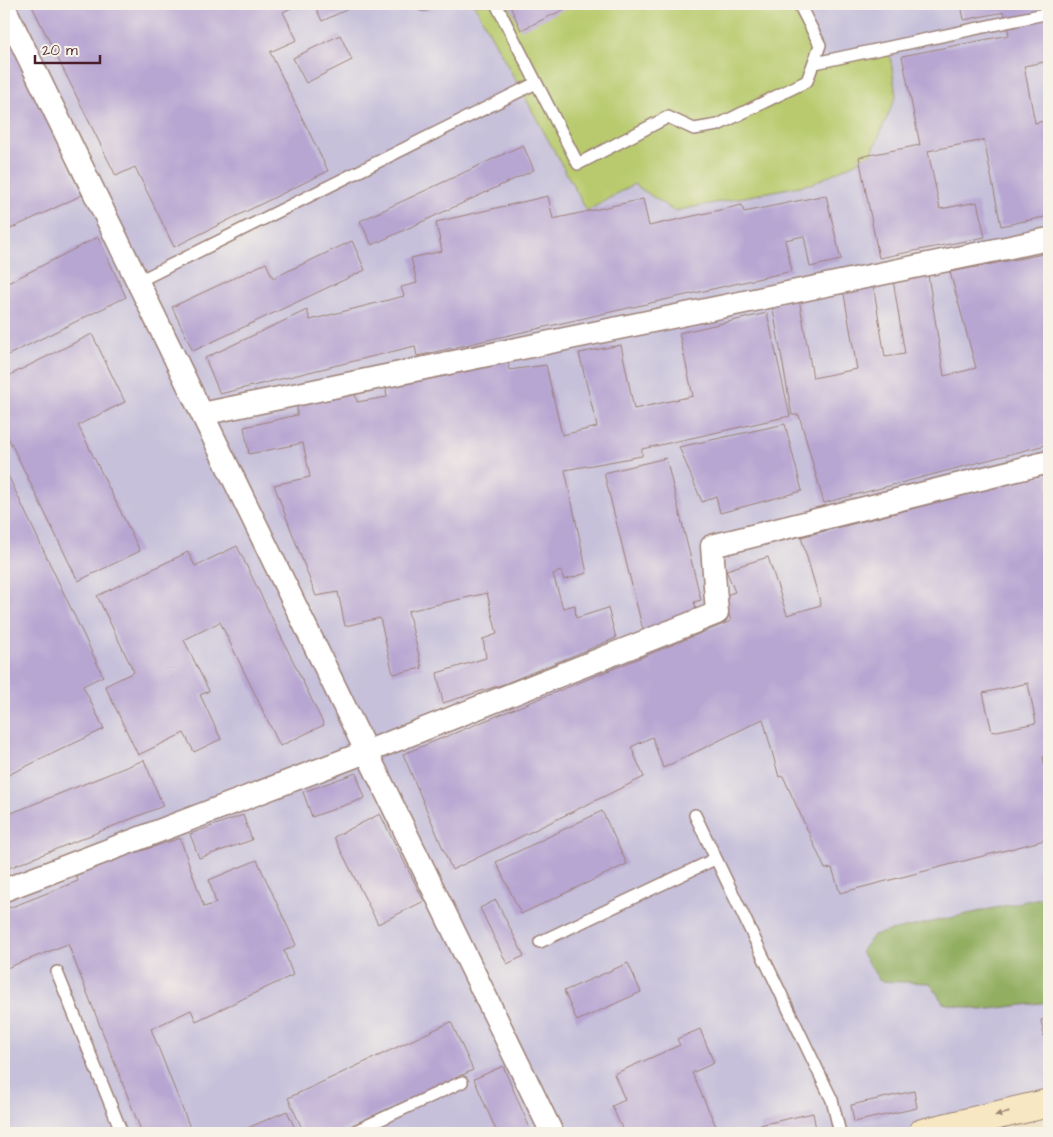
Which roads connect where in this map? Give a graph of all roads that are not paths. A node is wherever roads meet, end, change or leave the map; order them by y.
1 (496, 4) edge
2 (799, 4) edge
3 (4, 6) edge
4 (1049, 13) edge
5 (814, 63) junction
6 (536, 83) junction
7 (1049, 239) edge
8 (137, 282) junction
9 (202, 414) junction
10 (1049, 462) edge
11 (366, 752) junction
12 (695, 815) dead end
13 (716, 859) junction
14 (4, 890) edge
15 (540, 942) dead end
16 (57, 972) dead end
17 (462, 1082) dead end
18 (1049, 1103) edge
19 (122, 1133) edge
20 (351, 1133) edge
21 (552, 1133) edge
22 (840, 1133) edge
23 (922, 1133) edge

1 - 6 lane
2 - 5 lane
3 - 8 street
4 - 5 lane
5 - 6 lane
6 - 8 lane
7 - 9 street
8 - 9 street
9 - 11 street
10 - 11 street
11 - 14 street
11 - 21 street
12 - 13 lane
13 - 15 lane
13 - 22 lane
16 - 19 lane
17 - 20 lane
18 -> 23 street

